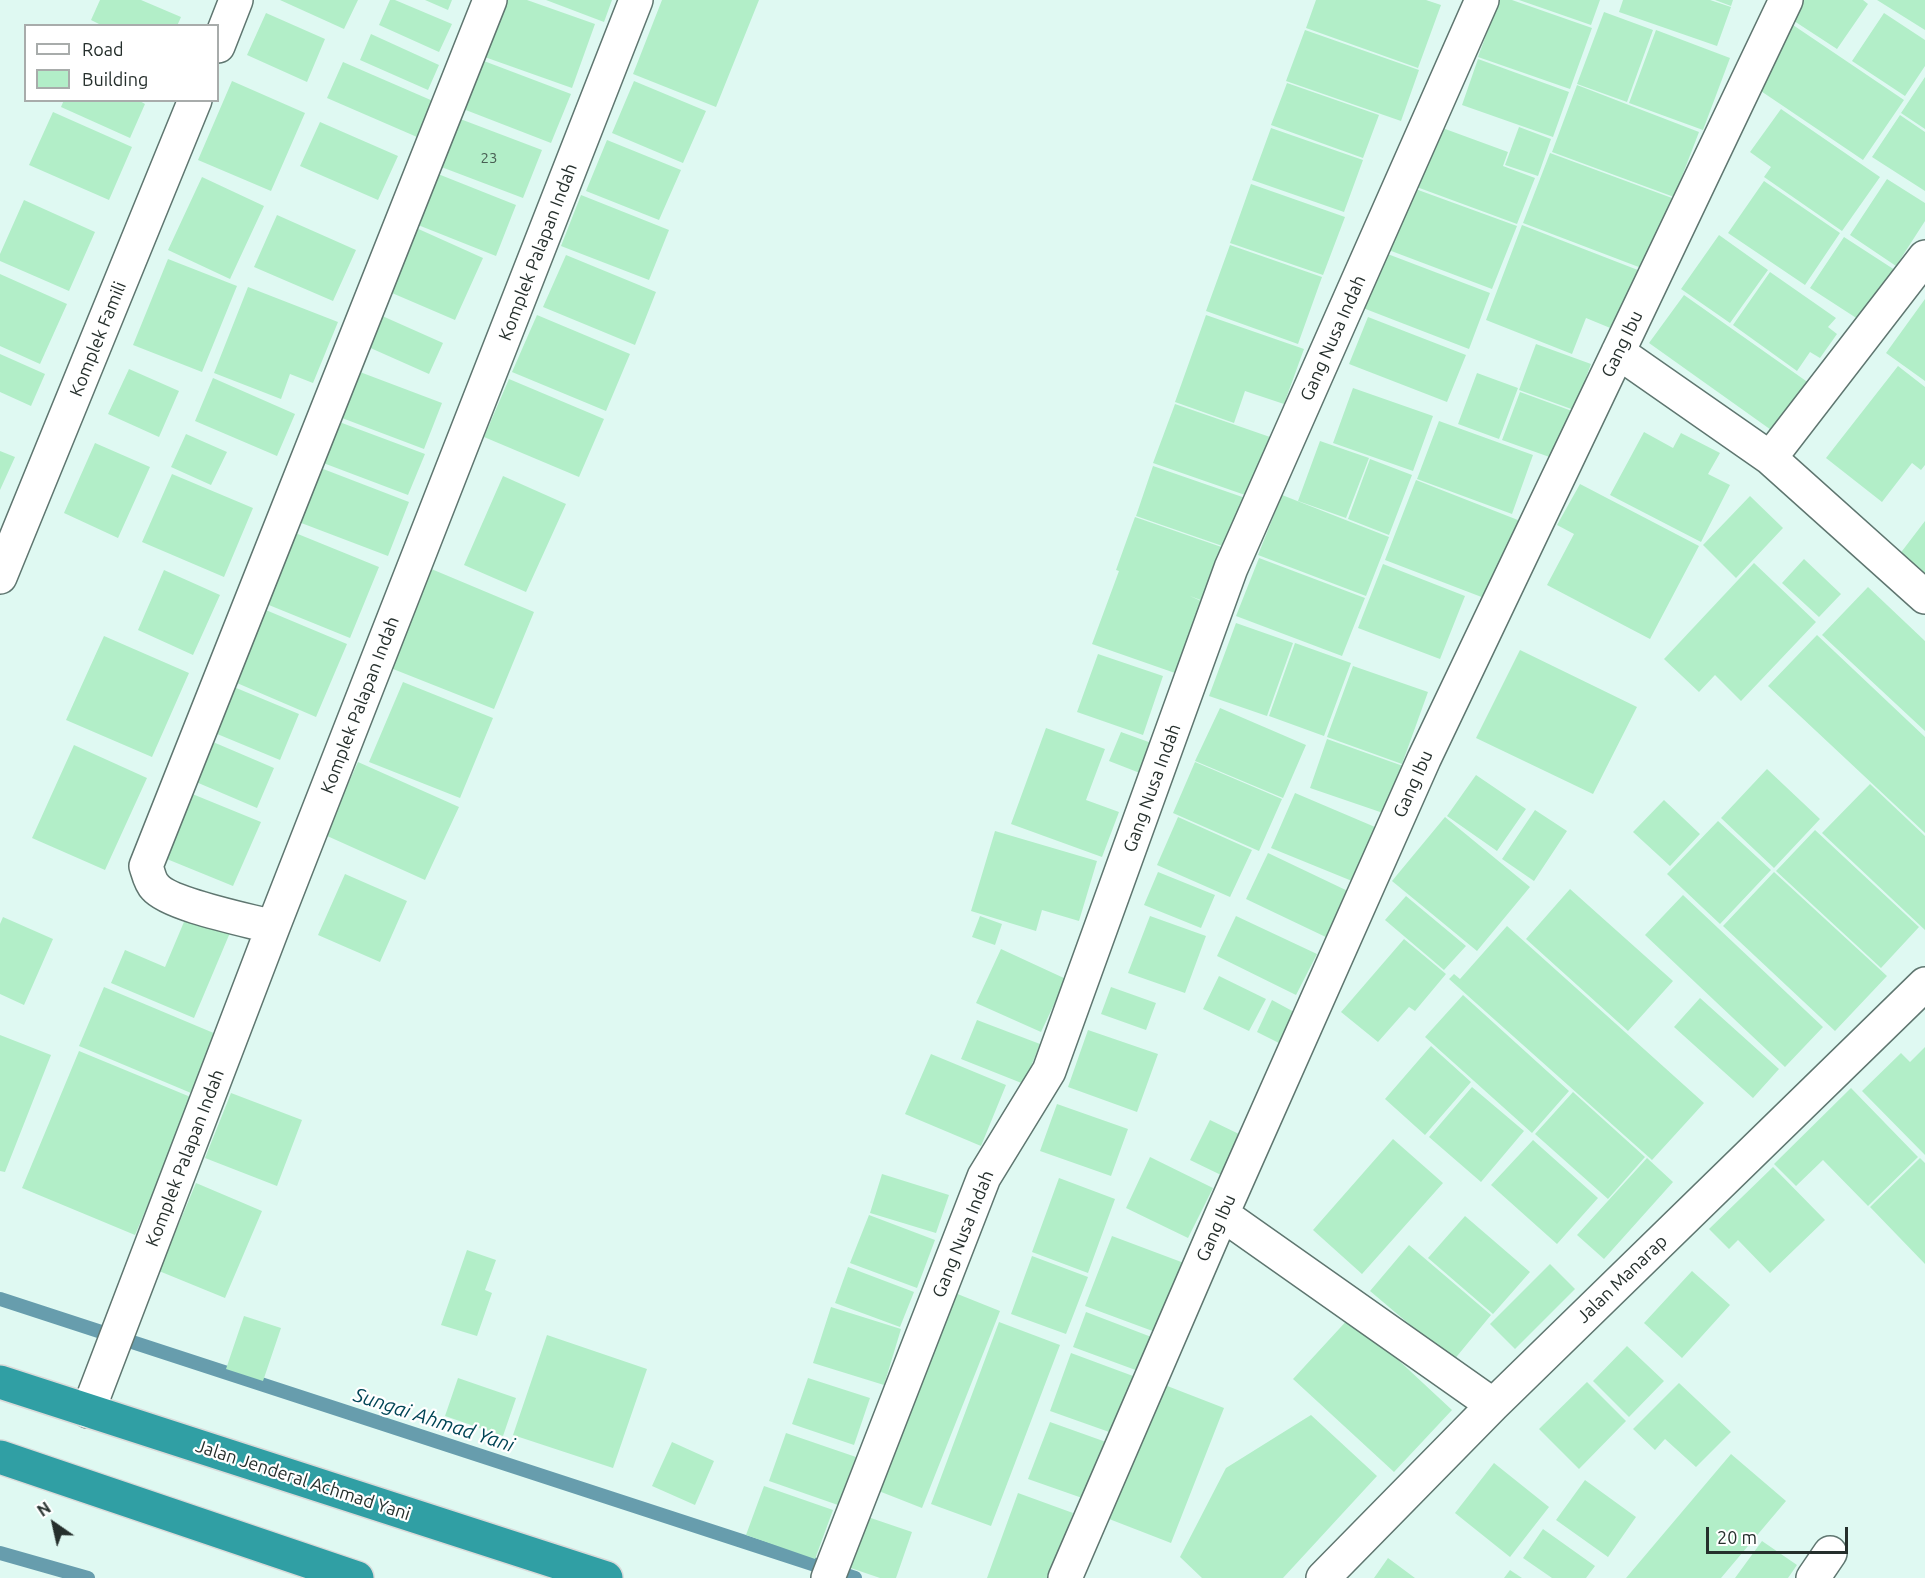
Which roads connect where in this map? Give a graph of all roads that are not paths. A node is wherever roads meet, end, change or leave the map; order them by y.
1 (236, 0) edge
2 (490, 0) edge
3 (636, 0) edge
4 (1482, 0) edge
5 (1786, 0) edge
6 (219, 43) edge
7 (194, 102) edge
8 (1925, 258) edge
9 (1618, 352) junction
10 (1770, 458) junction
11 (0, 577) edge
12 (1925, 597) edge
13 (273, 927) junction
14 (1925, 984) edge
15 (1222, 1214) junction
16 (0, 1382) edge
17 (1493, 1405) junction
18 (88, 1411) junction
19 (0, 1457) edge
20 (357, 1578) edge
21 (606, 1578) edge
22 (828, 1578) edge
23 (1065, 1578) edge
24 (1323, 1578) edge

1 - 6 street
2 - 13 street
3 - 13 street, Komplek Palapan Indah
4 - 22 street, Gang Nusa Indah
5 - 9 street, Gang Ibu
7 - 11 street, Komplek Famili
8 - 10 street
9 - 10 street
9 - 15 street, Gang Ibu
10 - 12 street
13 - 18 street, Komplek Palapan Indah
14 - 17 street, Jalan Manarap
15 - 17 street
15 - 23 street, Gang Ibu
16 - 18 highway, Jalan Jenderal Achmad Yani
17 - 24 street, Jalan Manarap
18 - 21 highway, Jalan Jenderal Achmad Yani
19 - 20 highway

